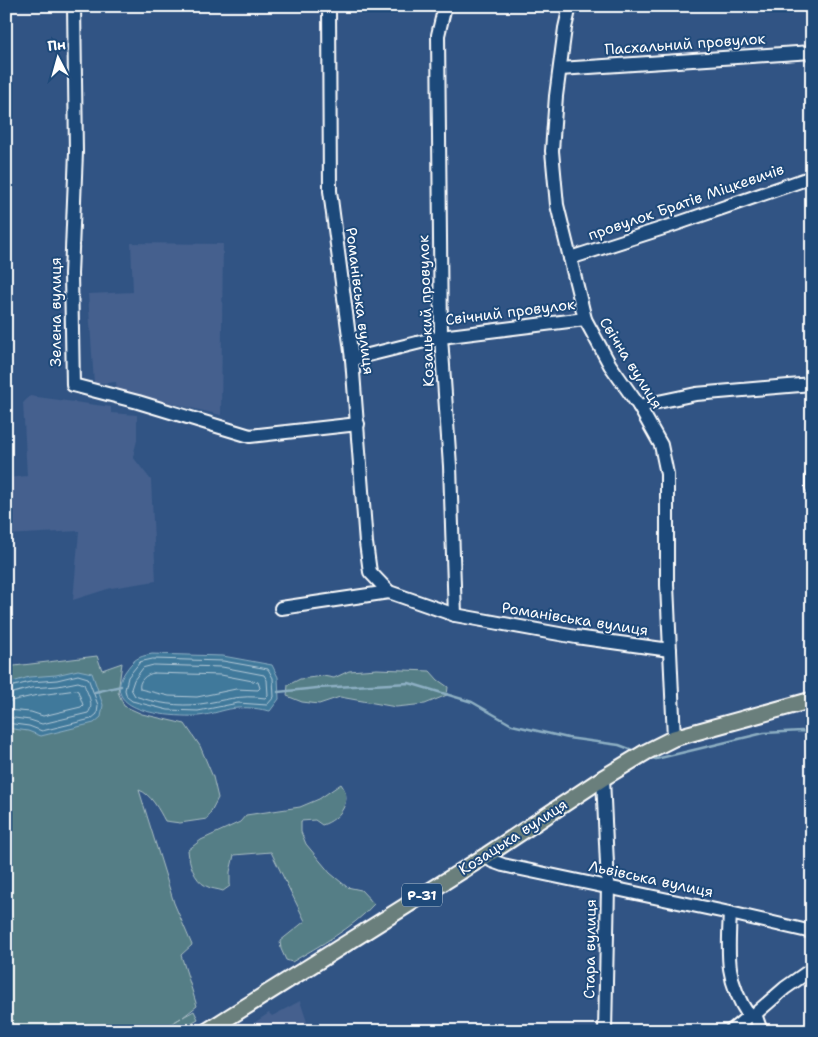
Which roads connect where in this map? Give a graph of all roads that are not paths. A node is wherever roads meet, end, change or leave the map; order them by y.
1 (74, 6) edge
2 (329, 6) edge
3 (445, 6) edge
4 (570, 6) edge
5 (812, 52) edge
6 (560, 69) junction
7 (812, 177) edge
8 (570, 258) junction
9 (585, 319) junction
10 (441, 337) junction
11 (352, 359) junction
12 (812, 384) edge
13 (640, 406) junction
14 (358, 424) junction
15 (812, 477) edge
16 (812, 488) edge
17 (390, 592) junction
18 (281, 608) dead end
19 (456, 615) junction
20 (670, 650) junction
21 (812, 700) edge
22 (674, 738) junction
23 (602, 778) junction
24 (487, 855) junction
25 (608, 886) junction
26 (730, 913) junction
27 (812, 932) edge
28 (812, 969) edge
29 (752, 1015) junction
30 (206, 1031) edge
31 (605, 1031) edge
32 (731, 1031) edge
33 (761, 1031) edge

1 - 14 street, Зелена вулиця
2 - 11 street, Романівська вулиця
3 - 10 street, Козацький провулок
4 - 6 street, Свічна вулиця
5 - 6 street, Пасхальний провулок
6 - 8 street, Свічна вулиця
7 - 8 street, провулок Братів Міцкевичів
8 - 9 street, Свічна вулиця
9 - 10 street, Свічний провулок
9 - 13 street, Свічна вулиця
10 - 11 street, Свічний провулок
10 - 19 street, Козацький провулок
11 - 14 street, Романівська вулиця
12 - 13 street
13 - 20 street, Свічна вулиця
14 - 17 street, Романівська вулиця
15 - 16 street
17 - 18 street, Романівська вулиця
17 - 19 street, Романівська вулиця
19 - 20 street, Романівська вулиця
20 - 22 street, Свічна вулиця
21 - 22 main road, Козацька вулиця / Р-31
22 - 23 main road, Козацька вулиця / Р-31
23 - 24 main road, Козацька вулиця / Р-31
23 - 25 street, Стара вулиця
24 - 25 street, Львівська вулиця
24 - 30 main road, Козацька вулиця / Р-31
25 - 26 street, Львівська вулиця
25 - 31 street, Стара вулиця
26 - 27 street, Львівська вулиця
26 - 29 street
28 - 29 street
29 - 32 street
29 - 33 street

